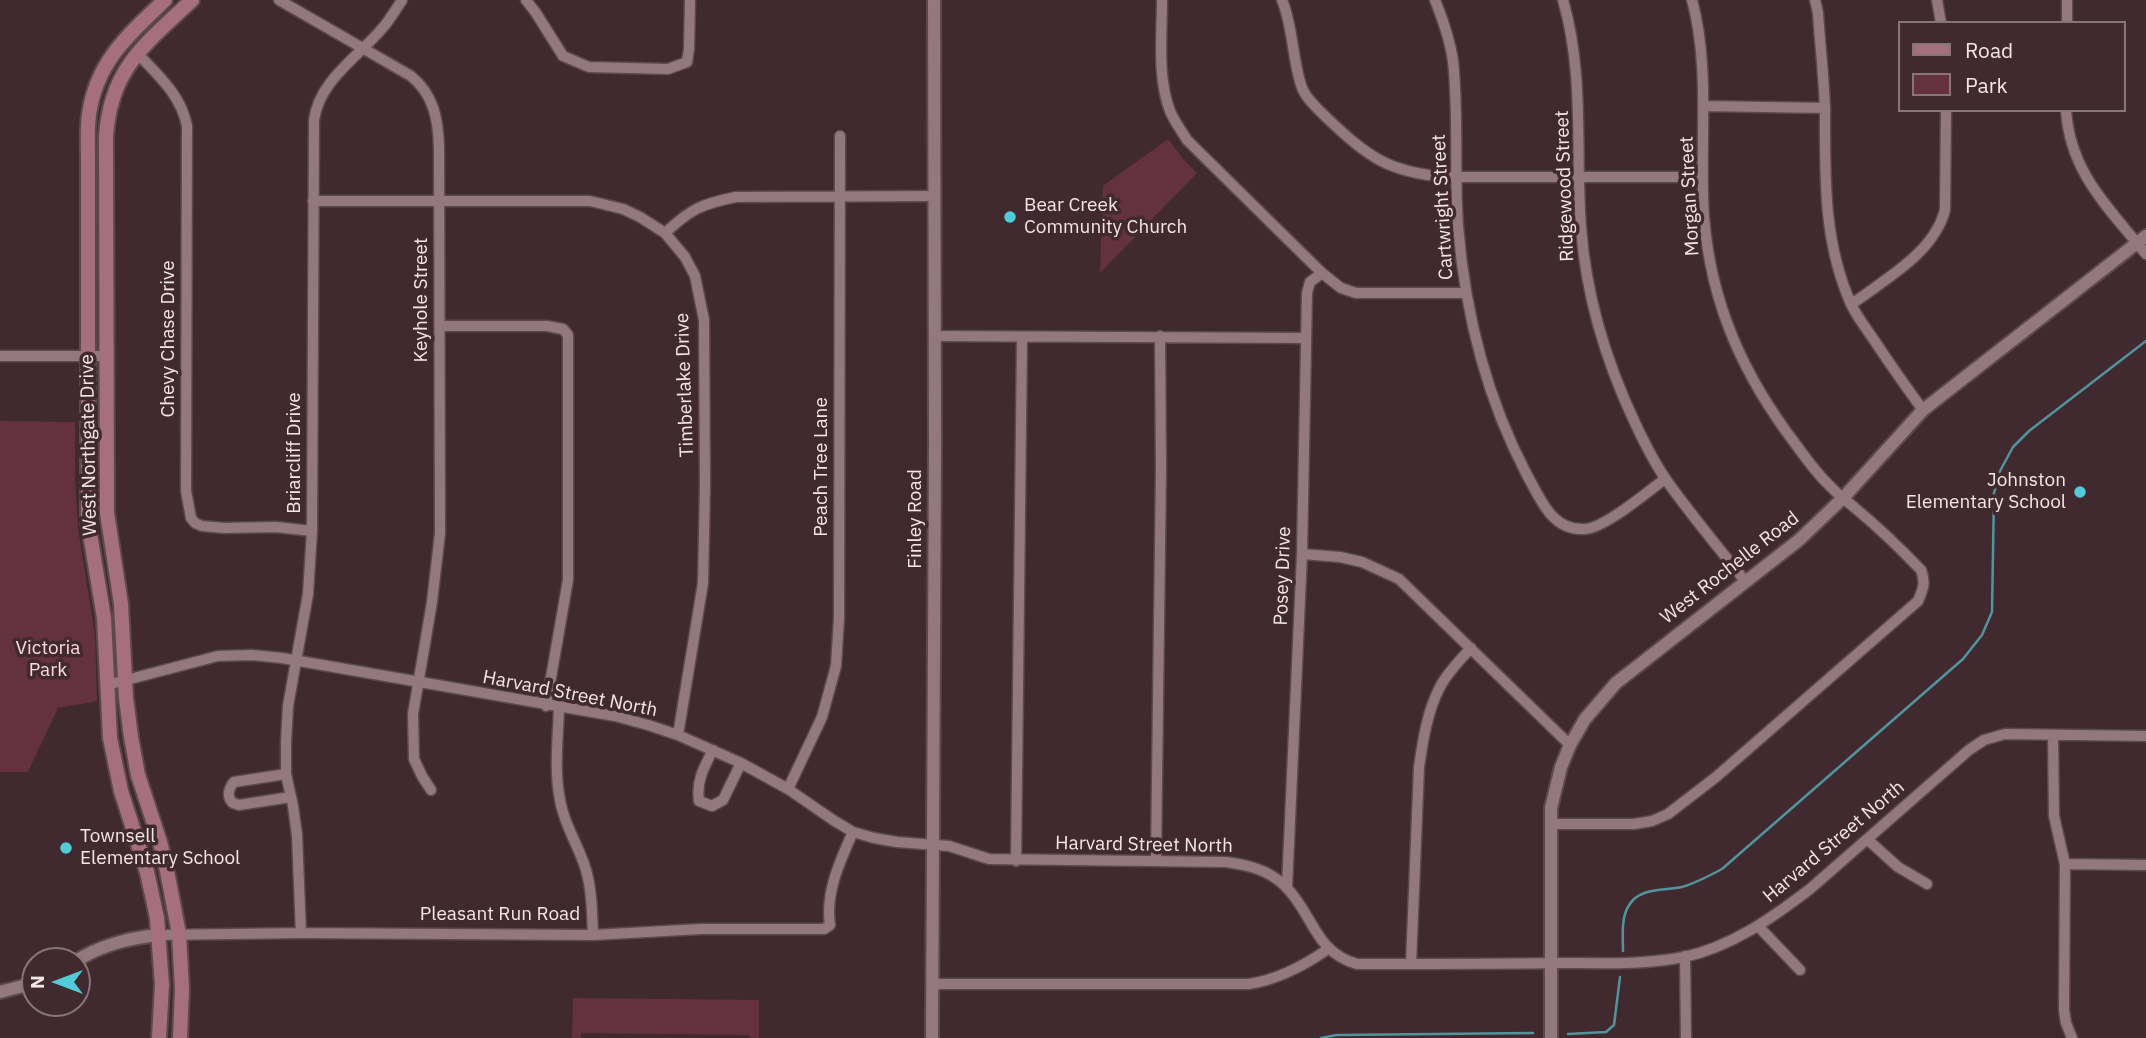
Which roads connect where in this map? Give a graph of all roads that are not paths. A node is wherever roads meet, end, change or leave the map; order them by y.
1 (165, 0) edge
2 (192, 0) edge
3 (279, 0) edge
4 (402, 0) edge
5 (526, 0) edge
6 (690, 0) edge
7 (934, 0) edge
8 (1163, 0) edge
9 (1282, 0) edge
10 (1435, 0) edge
11 (1563, 0) edge
12 (1692, 0) edge
13 (1815, 0) edge
14 (1937, 0) edge
15 (2067, 0) edge
16 (1941, 21) edge
17 (2067, 21) edge
18 (363, 48) junction
19 (137, 53) junction
20 (1703, 106) junction
21 (1825, 108) junction
22 (1945, 112) edge
23 (2066, 112) edge
24 (840, 136) dead end
25 (106, 157) junction
26 (88, 158) junction
27 (1457, 177) junction
28 (1579, 177) junction
29 (1703, 177) junction
30 (840, 197) junction
31 (934, 197) junction
32 (313, 201) junction
33 (439, 201) junction
34 (665, 233) junction
35 (2142, 240) edge
36 (2146, 254) edge
37 (1322, 273) junction
38 (1465, 293) junction
39 (1852, 304) junction
40 (440, 326) junction
41 (934, 336) junction
42 (1160, 336) junction
43 (1022, 338) junction
44 (1304, 338) junction
45 (88, 355) junction
46 (0, 356) edge
47 (106, 356) junction
48 (1923, 410) junction
49 (1665, 479) junction
50 (1843, 498) junction
51 (313, 531) junction
52 (1302, 554) junction
53 (1745, 581) junction
54 (1471, 648) junction
55 (295, 660) junction
56 (125, 681) junction
57 (417, 682) junction
58 (107, 685) junction
59 (546, 706) junction
60 (559, 708) junction
61 (678, 735) junction
62 (2053, 735) junction
63 (2146, 736) edge
64 (1570, 745) junction
65 (713, 750) junction
66 (741, 763) junction
67 (286, 774) junction
68 (788, 789) junction
69 (431, 790) dead end
70 (291, 797) junction
71 (1550, 824) junction
72 (853, 832) junction
73 (1867, 839) junction
74 (933, 844) junction
75 (1156, 860) junction
76 (1016, 861) junction
77 (2065, 864) junction
78 (2146, 865) edge
79 (1927, 884) dead end
80 (1287, 887) junction
81 (1758, 926) junction
82 (301, 933) junction
83 (179, 934) junction
84 (593, 934) junction
85 (159, 935) junction
86 (1328, 949) junction
87 (91, 953) edge
88 (1685, 956) junction
89 (1551, 963) junction
90 (1411, 964) junction
91 (1800, 970) dead end
92 (932, 984) junction
93 (21, 987) edge
94 (0, 992) edge
95 (159, 1038) edge
96 (180, 1038) edge
97 (932, 1038) edge
98 (1551, 1038) edge
99 (1686, 1038) edge
100 (2072, 1038) edge

1 - 26 main road, West Northgate Drive
2 - 19 main road, West Northgate Drive
3 - 18 street, Keyhole Street
4 - 18 street, Briarcliff Drive
5 - 6 street
7 - 31 street, Finley Road
8 - 37 street
9 - 27 street
10 - 27 street, Cartwright Street
11 - 28 street, Ridgewood Street
12 - 20 street, Morgan Street
13 - 21 street
14 - 16 street
15 - 17 street
18 - 32 street, Briarcliff Drive
18 - 33 street, Keyhole Street
19 - 25 main road, West Northgate Drive
19 - 51 street, Chevy Chase Drive
20 - 21 street
20 - 29 street, Morgan Street
21 - 39 street
22 - 39 street
23 - 35 street
24 - 30 street, Peach Tree Lane
25 - 26 main road
25 - 47 main road, West Northgate Drive
26 - 45 main road, West Northgate Drive
27 - 28 street
27 - 38 street, Cartwright Street
28 - 29 street
28 - 49 street, Ridgewood Street
29 - 50 street, Morgan Street
30 - 31 street
30 - 34 street
30 - 68 street, Peach Tree Lane
31 - 41 street, Finley Road
32 - 33 street, Timberlake Drive
32 - 51 street, Briarcliff Drive
33 - 34 street, Timberlake Drive
33 - 40 street, Keyhole Street
34 - 61 street, Timberlake Drive
35 - 36 street
35 - 48 street, West Rochelle Road
37 - 38 street
37 - 44 street, Posey Drive
38 - 49 street, Cartwright Street
39 - 48 street
40 - 57 street, Keyhole Street
40 - 59 street
41 - 43 street
41 - 74 street, Finley Road
42 - 43 street
42 - 44 street
42 - 75 street
43 - 76 street
44 - 52 street, Posey Drive
45 - 46 street
45 - 47 street
45 - 58 main road, West Northgate Drive
47 - 56 main road, West Northgate Drive
48 - 50 street, West Rochelle Road
49 - 53 street, Ridgewood Street
50 - 53 street, West Rochelle Road
50 - 71 street, Morgan Street
51 - 55 street, Briarcliff Drive
52 - 54 street
52 - 80 street, Posey Drive
53 - 64 street, West Rochelle Road
54 - 64 street
54 - 90 street
55 - 56 street, Harvard Street North
55 - 57 street, Harvard Street North
55 - 67 street, Briarcliff Drive
56 - 58 street, Harvard Street North
56 - 83 main road, West Northgate Drive
57 - 59 street, Harvard Street North
57 - 69 street, Keyhole Street
58 - 85 main road, West Northgate Drive
59 - 60 street, Harvard Street North
60 - 61 street, Harvard Street North
60 - 84 street
61 - 65 street, Harvard Street North
62 - 63 street, Harvard Street North
62 - 73 street, Harvard Street North
62 - 77 street
64 - 71 street, West Rochelle Road
65 - 66 street, Harvard Street North
65 - 66 street
66 - 68 street, Harvard Street North
67 - 70 street, Briarcliff Drive
67 - 70 street
68 - 72 street, Harvard Street North
70 - 82 street, Briarcliff Drive
71 - 89 street, West Rochelle Road
72 - 74 street, Harvard Street North
72 - 84 street, Pleasant Run Road
73 - 79 street
73 - 81 street, Harvard Street North
74 - 76 street, Harvard Street North
74 - 92 street, Finley Road
75 - 76 street, Harvard Street North
75 - 80 street, Harvard Street North
77 - 78 street
77 - 100 street
80 - 86 street, Harvard Street North
81 - 88 street, Harvard Street North
81 - 91 street
82 - 83 street, Pleasant Run Road
82 - 84 street, Pleasant Run Road
83 - 85 street, Pleasant Run Road
83 - 96 main road, West Northgate Drive
85 - 87 street, Pleasant Run Road
85 - 95 main road, West Northgate Drive
86 - 90 street, Harvard Street North
86 - 92 street
88 - 89 street, Harvard Street North
88 - 99 street
89 - 90 street, Harvard Street North
89 - 98 street, West Rochelle Road
92 - 97 street, Finley Road
93 - 94 street

